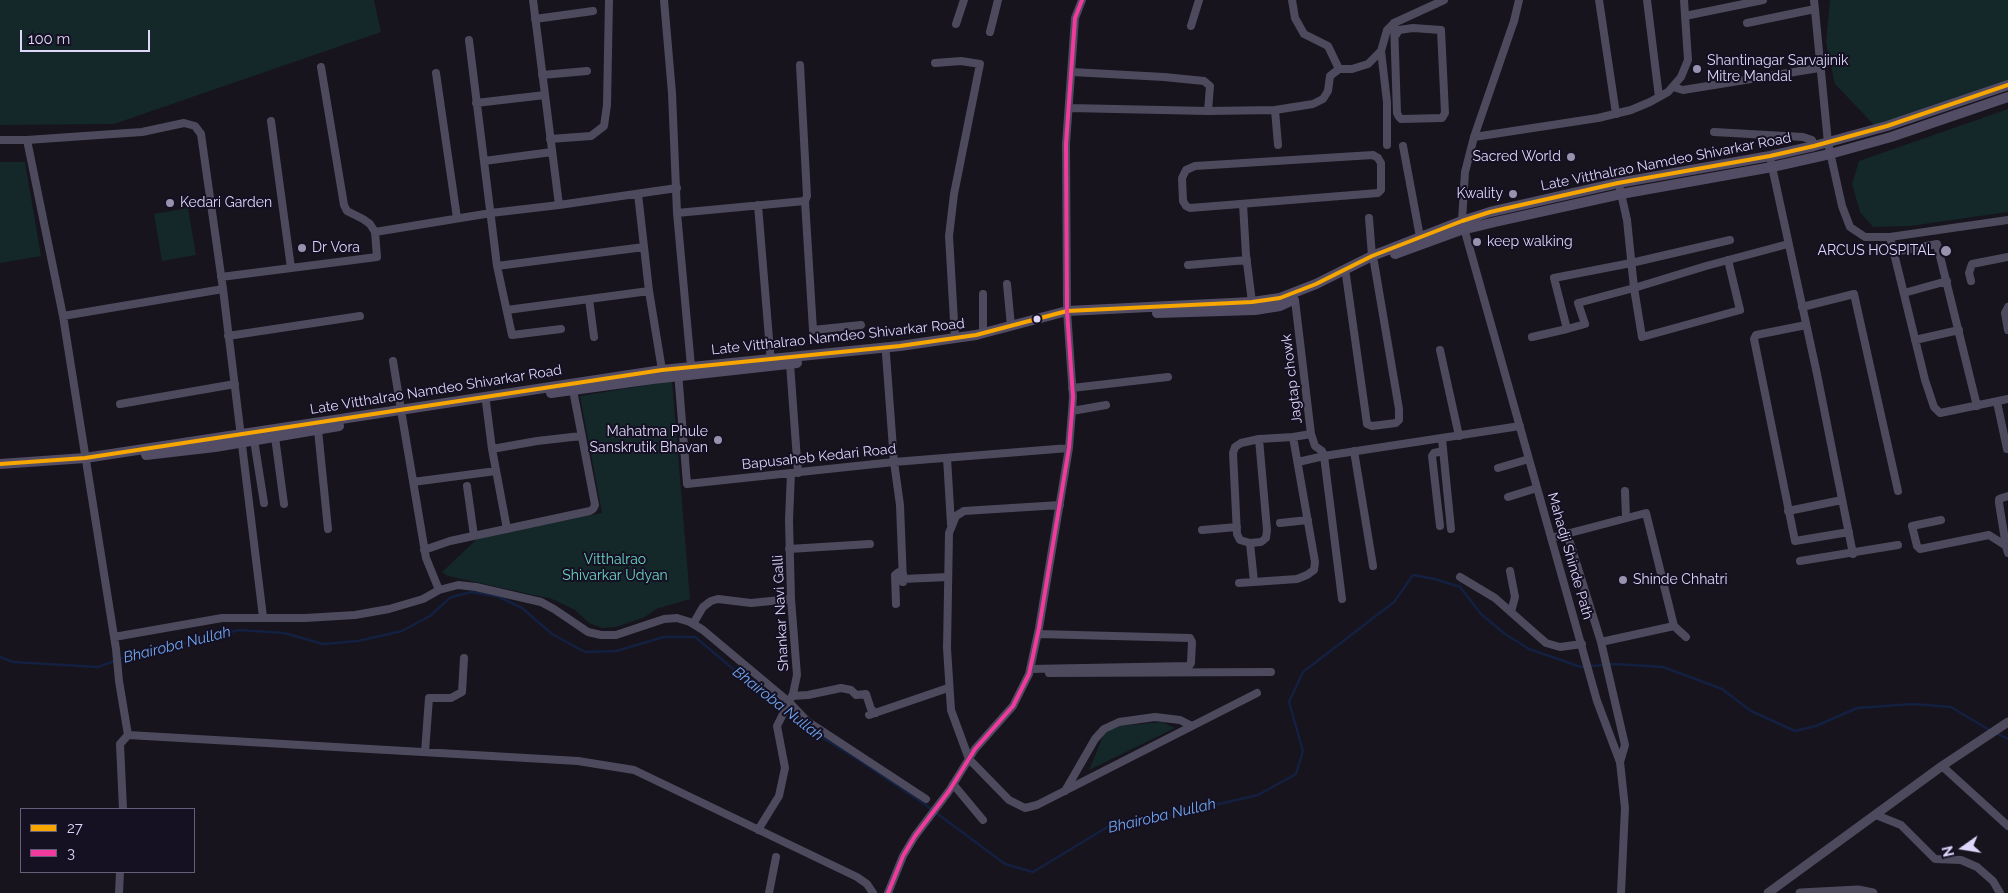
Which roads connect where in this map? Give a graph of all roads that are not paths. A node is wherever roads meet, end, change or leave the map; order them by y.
1 (533, 0) edge
2 (609, 0) edge
3 (664, 0) edge
4 (964, 0) edge
5 (998, 0) edge
6 (1082, 0) edge
7 (1200, 0) edge
8 (1292, 0) edge
9 (1444, 0) edge
10 (1519, 0) edge
11 (1599, 0) edge
12 (1647, 0) edge
13 (1684, 0) edge
14 (1763, 0) edge
15 (1814, 0) edge
16 (1815, 9) junction
17 (592, 10) dead end
18 (1685, 16) junction
19 (535, 20) junction
20 (1394, 23) junction
21 (1747, 23) dead end
22 (956, 24) dead end
23 (1191, 26) dead end
24 (990, 32) dead end
25 (1396, 35) junction
26 (469, 40) dead end
27 (1381, 51) junction
28 (935, 63) dead end
29 (800, 65) dead end
30 (321, 67) dead end
31 (1819, 68) junction
32 (1339, 69) junction
33 (587, 71) dead end
34 (1072, 72) junction
35 (436, 73) dead end
36 (542, 75) junction
37 (2008, 85) edge
38 (1673, 87) junction
39 (545, 94) junction
40 (1659, 97) junction
41 (2008, 97) edge
42 (476, 103) junction
43 (1069, 108) junction
44 (1275, 110) junction
45 (1208, 111) junction
46 (1616, 114) junction
47 (270, 120) dead end
48 (1714, 132) dead end
49 (1474, 137) junction
50 (0, 140) edge
51 (27, 140) junction
52 (550, 140) junction
53 (1828, 143) junction
54 (1278, 145) dead end
55 (1387, 145) dead end
56 (1404, 146) dead end
57 (1814, 146) junction
58 (552, 152) junction
59 (1830, 154) junction
60 (1770, 156) junction
61 (484, 161) junction
62 (1772, 167) junction
63 (1618, 183) junction
64 (677, 188) junction
65 (638, 194) junction
66 (1621, 194) junction
67 (805, 201) junction
68 (1243, 204) junction
69 (559, 205) junction
70 (758, 206) junction
71 (491, 213) junction
72 (677, 213) junction
73 (457, 218) junction
74 (1370, 218) dead end
75 (2008, 220) edge
76 (1463, 225) junction
77 (375, 232) junction
78 (1420, 237) junction
79 (1890, 237) junction
80 (1730, 240) dead end
81 (1788, 244) junction
82 (644, 247) junction
83 (1894, 252) junction
84 (2008, 257) edge
85 (1373, 259) junction
86 (1247, 260) junction
87 (1728, 260) junction
88 (1631, 264) junction
89 (1188, 265) dead end
90 (498, 266) junction
91 (291, 268) junction
92 (1346, 275) junction
93 (221, 277) junction
94 (1971, 280) dead end
95 (1947, 281) junction
96 (1006, 284) dead end
97 (1634, 288) junction
98 (223, 289) junction
99 (649, 291) junction
100 (1904, 293) junction
101 (983, 294) dead end
102 (589, 299) junction
103 (1295, 300) junction
104 (1252, 302) junction
105 (1802, 307) junction
106 (2008, 307) edge
107 (507, 310) junction
108 (1067, 314) junction
109 (63, 316) junction
110 (360, 316) dead end
111 (861, 325) dead end
112 (1806, 325) junction
113 (1011, 326) junction
114 (561, 329) dead end
115 (1567, 329) junction
116 (1959, 330) junction
117 (2008, 330) edge
118 (983, 334) junction
119 (228, 336) junction
120 (594, 337) dead end
121 (1532, 337) dead end
122 (956, 338) junction
123 (1916, 340) junction
124 (1440, 350) dead end
125 (886, 354) junction
126 (393, 361) dead end
127 (771, 362) junction
128 (790, 364) junction
129 (692, 366) junction
130 (662, 370) junction
131 (678, 372) junction
132 (1168, 377) dead end
133 (235, 384) junction
134 (1072, 388) junction
135 (573, 390) junction
136 (2008, 399) edge
137 (486, 402) junction
138 (1997, 402) junction
139 (120, 404) dead end
140 (1106, 405) dead end
141 (1977, 406) junction
142 (1072, 411) junction
143 (401, 413) junction
144 (1520, 426) junction
145 (318, 430) junction
146 (1311, 434) junction
147 (581, 436) junction
148 (1459, 436) junction
149 (275, 437) junction
150 (1293, 437) junction
151 (242, 438) junction
152 (1442, 439) junction
153 (254, 440) junction
154 (1259, 440) junction
155 (1069, 448) junction
156 (492, 449) junction
157 (2007, 449) edge
158 (1354, 450) junction
159 (1443, 451) junction
160 (1323, 454) junction
161 (946, 458) junction
162 (1529, 459) junction
163 (85, 460) junction
164 (894, 462) junction
165 (1298, 462) junction
166 (0, 464) edge
167 (1498, 468) dead end
168 (0, 470) edge
169 (496, 471) junction
170 (795, 473) junction
171 (413, 482) junction
172 (467, 486) dead end
173 (1537, 488) junction
174 (1898, 490) dead end
175 (1626, 491) dead end
176 (2008, 496) edge
177 (1508, 497) dead end
178 (1842, 500) junction
179 (264, 504) dead end
180 (284, 504) dead end
181 (1060, 505) junction
182 (1788, 511) junction
183 (1626, 518) junction
184 (1308, 520) junction
185 (1941, 520) dead end
186 (1280, 523) dead end
187 (951, 524) junction
188 (1440, 526) dead end
189 (1237, 527) junction
190 (328, 529) dead end
191 (507, 529) junction
192 (1451, 529) dead end
193 (1202, 530) dead end
194 (1848, 532) junction
195 (1568, 533) junction
196 (474, 536) junction
197 (1551, 538) junction
198 (1250, 543) junction
199 (870, 544) dead end
200 (1898, 545) dead end
201 (790, 549) junction
202 (2007, 549) edge
203 (424, 550) junction
204 (1853, 554) junction
205 (1800, 562) dead end
206 (1372, 566) dead end
207 (1510, 571) dead end
208 (948, 577) junction
209 (1460, 577) dead end
210 (903, 578) junction
211 (1254, 582) junction
212 (1239, 583) dead end
213 (439, 590) junction
214 (791, 598) junction
215 (1342, 599) dead end
216 (896, 604) dead end
217 (1511, 612) junction
218 (263, 617) junction
219 (693, 624) junction
220 (1674, 626) junction
221 (1038, 634) junction
222 (114, 637) junction
223 (1686, 637) dead end
224 (1602, 642) junction
225 (1582, 644) junction
226 (464, 658) dead end
227 (1030, 671) junction
228 (1271, 672) dead end
229 (948, 688) junction
230 (1257, 693) dead end
231 (790, 699) junction
232 (2008, 722) edge
233 (1192, 726) junction
234 (128, 735) junction
235 (425, 752) junction
236 (969, 759) junction
237 (1620, 762) junction
238 (1942, 766) junction
239 (951, 788) junction
240 (1065, 791) junction
241 (926, 798) dead end
242 (123, 808) edge
243 (1876, 815) junction
244 (983, 820) dead end
245 (2008, 826) edge
246 (758, 830) junction
247 (776, 857) dead end
248 (120, 873) edge
249 (119, 893) edge
250 (769, 893) edge
251 (873, 893) edge
252 (888, 893) edge
253 (1621, 893) edge
254 (1768, 893) edge
255 (1800, 893) edge
256 (1873, 893) edge
257 (2000, 893) edge

1 - 19 street
2 - 52 street
3 - 64 street
4 - 22 street
5 - 24 street
6 - 34 street
7 - 23 street
8 - 32 street
9 - 20 street
10 - 49 street, Mahadji Shinde Path
11 - 46 street
12 - 40 street
13 - 18 street
14 - 18 street
15 - 16 street
16 - 21 street
16 - 31 street
17 - 19 street
18 - 38 street
19 - 36 street
20 - 25 street
20 - 27 street
25 - 25 street
26 - 42 street
27 - 32 street
27 - 55 street
28 - 122 street
29 - 67 street
30 - 77 street
31 - 38 street
31 - 53 street
32 - 44 street
33 - 36 street
34 - 43 street
34 - 45 street
35 - 73 street
36 - 39 street
37 - 53 main road, Late Vitthalrao Namdeo Shivarkar Road
38 - 40 street
39 - 42 street
39 - 52 street
40 - 46 street
41 - 59 main road, Late Vitthalrao Namdeo Shivarkar Road
42 - 61 street
43 - 45 street
43 - 108 street
44 - 45 street
44 - 54 street
46 - 49 street
47 - 91 street
48 - 57 street
49 - 76 street, Mahadji Shinde Path
50 - 51 street
51 - 93 street
51 - 109 street
52 - 58 street
53 - 57 main road, Late Vitthalrao Namdeo Shivarkar Road
53 - 59 street
56 - 78 street
57 - 60 main road, Late Vitthalrao Namdeo Shivarkar Road
58 - 61 street
58 - 69 street
59 - 62 main road, Late Vitthalrao Namdeo Shivarkar Road
59 - 79 street
60 - 62 street
60 - 63 main road, Late Vitthalrao Namdeo Shivarkar Road
61 - 71 street
62 - 66 main road, Late Vitthalrao Namdeo Shivarkar Road
62 - 81 street
63 - 66 street
63 - 76 main road, Late Vitthalrao Namdeo Shivarkar Road
64 - 65 street
64 - 72 street
65 - 69 street
65 - 82 street
66 - 76 main road, Late Vitthalrao Namdeo Shivarkar Road
66 - 88 street
67 - 70 street
67 - 111 street
68 - 68 street
68 - 86 street
69 - 71 street
70 - 72 street
70 - 127 street
71 - 73 street
71 - 90 street
72 - 129 street
73 - 77 street
74 - 85 street
75 - 79 street
76 - 78 main road, Late Vitthalrao Namdeo Shivarkar Road
76 - 85 main road, Late Vitthalrao Namdeo Shivarkar Road
76 - 144 street, Mahadji Shinde Path
77 - 91 street
78 - 85 main road, Late Vitthalrao Namdeo Shivarkar Road
79 - 83 street
80 - 88 street
81 - 87 street
81 - 105 street
82 - 90 street
82 - 99 street
83 - 95 street
83 - 100 street
84 - 94 street
85 - 92 main road, Late Vitthalrao Namdeo Shivarkar Road
85 - 92 street
85 - 104 main road, Late Vitthalrao Namdeo Shivarkar Road
86 - 89 street
86 - 104 street
87 - 97 street
87 - 97 street
88 - 97 street
88 - 115 street
90 - 107 street
91 - 93 street
92 - 103 main road, Late Vitthalrao Namdeo Shivarkar Road
93 - 98 street
95 - 100 street
95 - 116 street
96 - 113 street
97 - 115 street
98 - 109 street
98 - 119 street
99 - 102 street
99 - 130 street
100 - 123 street
101 - 118 street
102 - 107 street
102 - 120 street
103 - 108 main road, Late Vitthalrao Namdeo Shivarkar Road
103 - 146 street, Jagtap chowk
104 - 108 main road, Late Vitthalrao Namdeo Shivarkar Road
105 - 112 street
105 - 174 street
106 - 117 street
107 - 114 street
108 - 113 main road, Late Vitthalrao Namdeo Shivarkar Road
108 - 125 main road, Late Vitthalrao Namdeo Shivarkar Road
108 - 134 street
109 - 163 street
110 - 119 street
112 - 178 street
112 - 182 street
113 - 118 main road, Late Vitthalrao Namdeo Shivarkar Road
115 - 121 street
116 - 123 street
116 - 141 street
118 - 122 main road, Late Vitthalrao Namdeo Shivarkar Road
119 - 133 street
122 - 127 main road, Late Vitthalrao Namdeo Shivarkar Road
123 - 141 street
124 - 148 street
125 - 128 main road, Late Vitthalrao Namdeo Shivarkar Road
125 - 164 street
126 - 143 street
127 - 128 main road, Late Vitthalrao Namdeo Shivarkar Road
127 - 129 main road, Late Vitthalrao Namdeo Shivarkar Road
127 - 131 main road, Late Vitthalrao Namdeo Shivarkar Road
128 - 170 street, Shankar Navi Galli
129 - 131 main road, Late Vitthalrao Namdeo Shivarkar Road
130 - 131 main road, Late Vitthalrao Namdeo Shivarkar Road
130 - 143 main road, Late Vitthalrao Namdeo Shivarkar Road
131 - 135 main road, Late Vitthalrao Namdeo Shivarkar Road
131 - 170 street, Bapusaheb Kedari Road
132 - 134 street
133 - 139 street
133 - 151 street
134 - 142 street
135 - 137 main road, Late Vitthalrao Namdeo Shivarkar Road
135 - 147 street
136 - 138 street
137 - 143 main road, Late Vitthalrao Namdeo Shivarkar Road
137 - 156 street
138 - 141 street
138 - 157 street
140 - 142 street
142 - 155 street
143 - 145 main road, Late Vitthalrao Namdeo Shivarkar Road
143 - 151 main road, Late Vitthalrao Namdeo Shivarkar Road
143 - 171 street
144 - 148 street
144 - 162 street, Mahadji Shinde Path
145 - 149 main road, Late Vitthalrao Namdeo Shivarkar Road
145 - 190 street
146 - 150 street
146 - 160 street, Jagtap chowk
147 - 156 street
147 - 191 street
148 - 152 street
149 - 153 main road, Late Vitthalrao Namdeo Shivarkar Road
149 - 180 street
150 - 154 street
150 - 165 street
151 - 153 main road, Late Vitthalrao Namdeo Shivarkar Road
151 - 163 main road, Late Vitthalrao Namdeo Shivarkar Road
151 - 218 street
152 - 158 street
152 - 159 street
153 - 179 street
154 - 189 street
154 - 198 street
155 - 161 street, Bapusaheb Kedari Road
155 - 181 street
156 - 169 street
158 - 160 street
158 - 206 street
159 - 188 street
159 - 192 street
160 - 165 street
160 - 215 street
161 - 164 street, Bapusaheb Kedari Road
161 - 187 street
162 - 167 street
162 - 173 street, Mahadji Shinde Path
163 - 166 main road, Late Vitthalrao Namdeo Shivarkar Road
163 - 168 main road, Late Vitthalrao Namdeo Shivarkar Road
163 - 222 street
164 - 170 street, Bapusaheb Kedari Road
164 - 210 street
165 - 184 street
169 - 171 street
169 - 191 street
170 - 201 street, Shankar Navi Galli
171 - 203 street
172 - 196 street
173 - 177 street
173 - 197 street, Mahadji Shinde Path
175 - 183 street
176 - 202 street
178 - 182 street
178 - 194 street
181 - 187 street
181 - 221 street
182 - 194 street
183 - 195 street
183 - 220 street
184 - 186 street
184 - 211 street
185 - 202 street
187 - 208 street
189 - 193 street
189 - 198 street
191 - 196 street
194 - 204 street
195 - 197 street
195 - 224 street
196 - 203 street
197 - 225 street, Mahadji Shinde Path
198 - 211 street
199 - 201 street
200 - 204 street
201 - 214 street, Shankar Navi Galli
203 - 213 street
204 - 205 street
207 - 217 street
208 - 210 street
208 - 229 street
209 - 217 street
210 - 216 street
211 - 212 street
213 - 218 street
213 - 219 street
214 - 219 street
214 - 231 street, Shankar Navi Galli
217 - 225 street
218 - 222 street
219 - 231 street
220 - 223 street
220 - 224 street
221 - 227 street
221 - 227 street
222 - 234 street
224 - 237 street
225 - 237 street, Mahadji Shinde Path
226 - 235 street
227 - 228 street
227 - 236 street
229 - 231 street
229 - 236 street
230 - 233 street
231 - 241 street
231 - 246 street, Shankar Navi Galli
232 - 238 street
233 - 240 street
233 - 240 street
234 - 235 street
234 - 242 street
235 - 246 street
236 - 239 street
236 - 240 street
237 - 253 street, Mahadji Shinde Path
238 - 243 street
238 - 245 street
239 - 244 street
239 - 252 street
243 - 254 street
243 - 257 street
246 - 251 street
247 - 250 street
248 - 249 street
255 - 256 street

